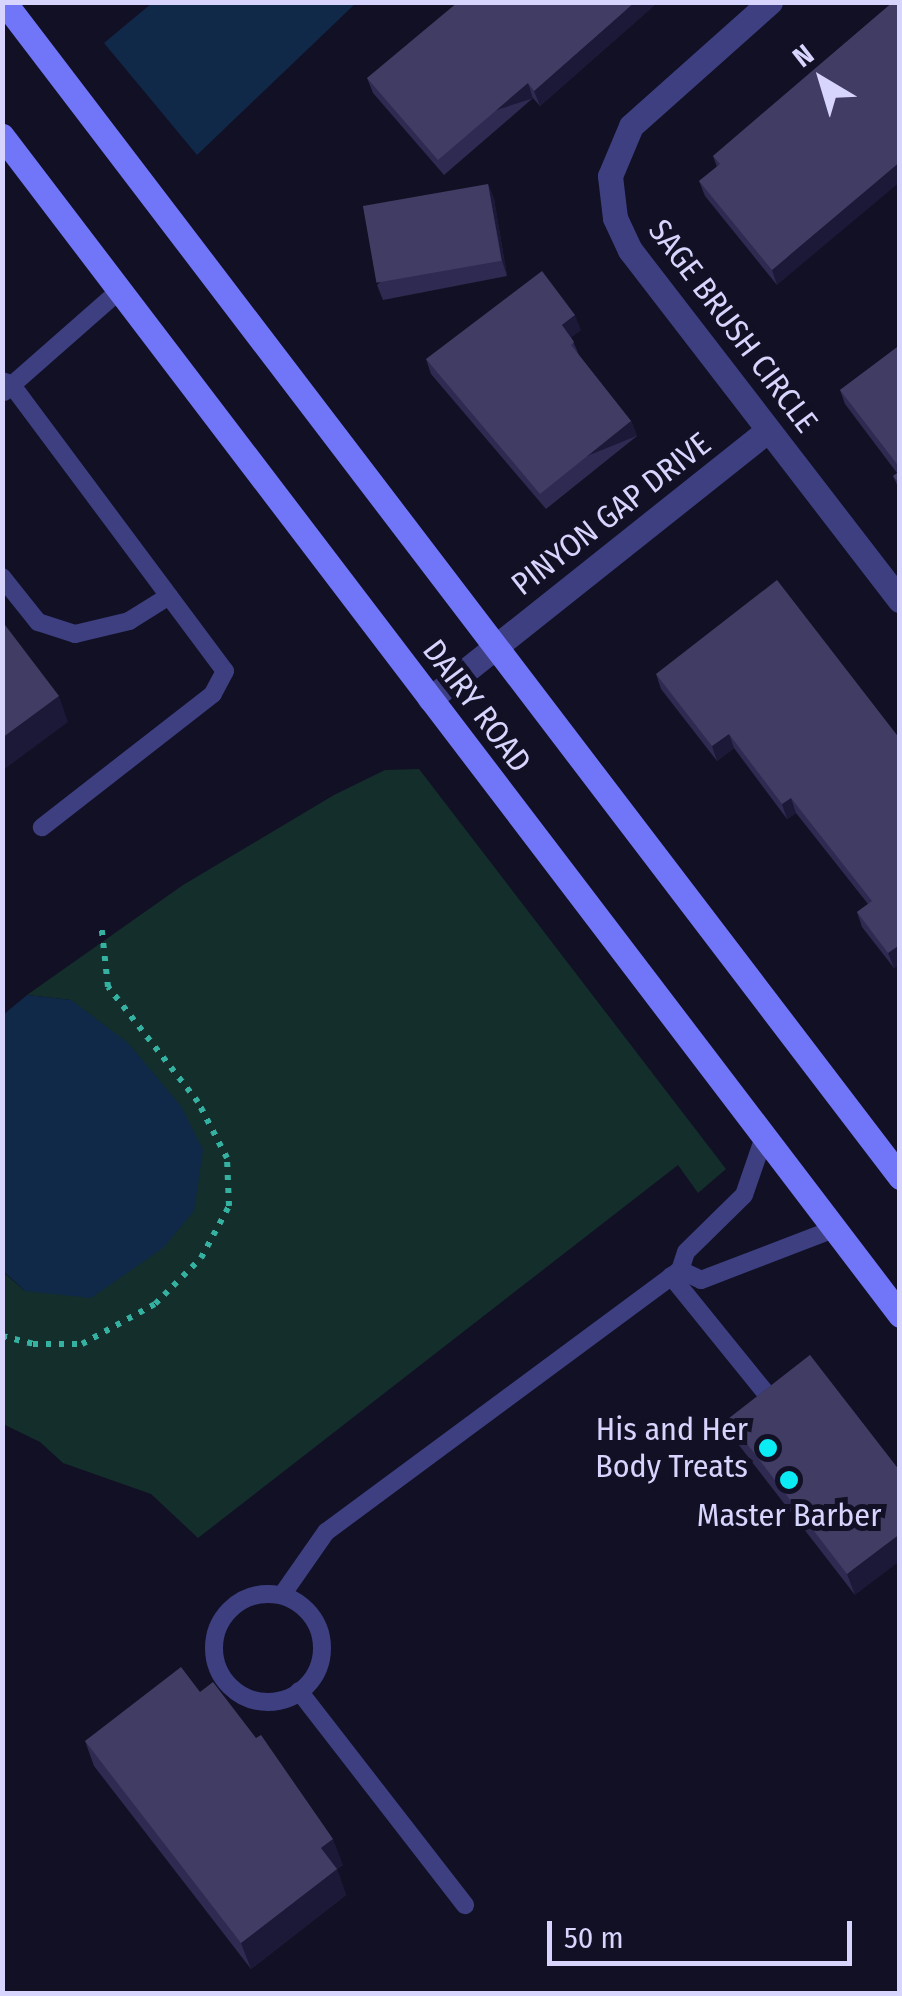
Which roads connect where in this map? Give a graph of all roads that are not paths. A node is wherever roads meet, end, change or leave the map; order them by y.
1 (4, 2) edge
2 (770, 2) edge
3 (2, 136) edge
4 (120, 290) junction
5 (5, 386) edge
6 (768, 430) junction
7 (2, 577) edge
8 (170, 596) junction
9 (900, 600) edge
10 (494, 648) junction
11 (430, 699) junction
12 (42, 827) dead end
13 (764, 1137) junction
14 (900, 1177) edge
15 (834, 1229) junction
16 (675, 1273) junction
17 (900, 1315) edge
18 (769, 1397) edge
19 (282, 1595) junction
20 (299, 1691) junction
21 (465, 1905) dead end

1 - 10 street, DAIRY ROAD
2 - 6 street, SAGE BRUSH CIRCLE
3 - 4 street, DAIRY ROAD
4 - 5 lane
4 - 11 street, DAIRY ROAD
5 - 8 lane
6 - 9 street, SAGE BRUSH CIRCLE
6 - 10 street, PINYON GAP DRIVE
7 - 8 lane
8 - 12 lane
10 - 11 street, PINYON GAP DRIVE
10 - 14 street, DAIRY ROAD
11 - 13 street, DAIRY ROAD
13 - 15 street, DAIRY ROAD
13 - 16 lane
15 - 16 lane
15 - 17 street, DAIRY ROAD
16 - 18 lane
16 - 19 lane
19 - 20 lane
19 - 20 lane
20 - 21 lane

